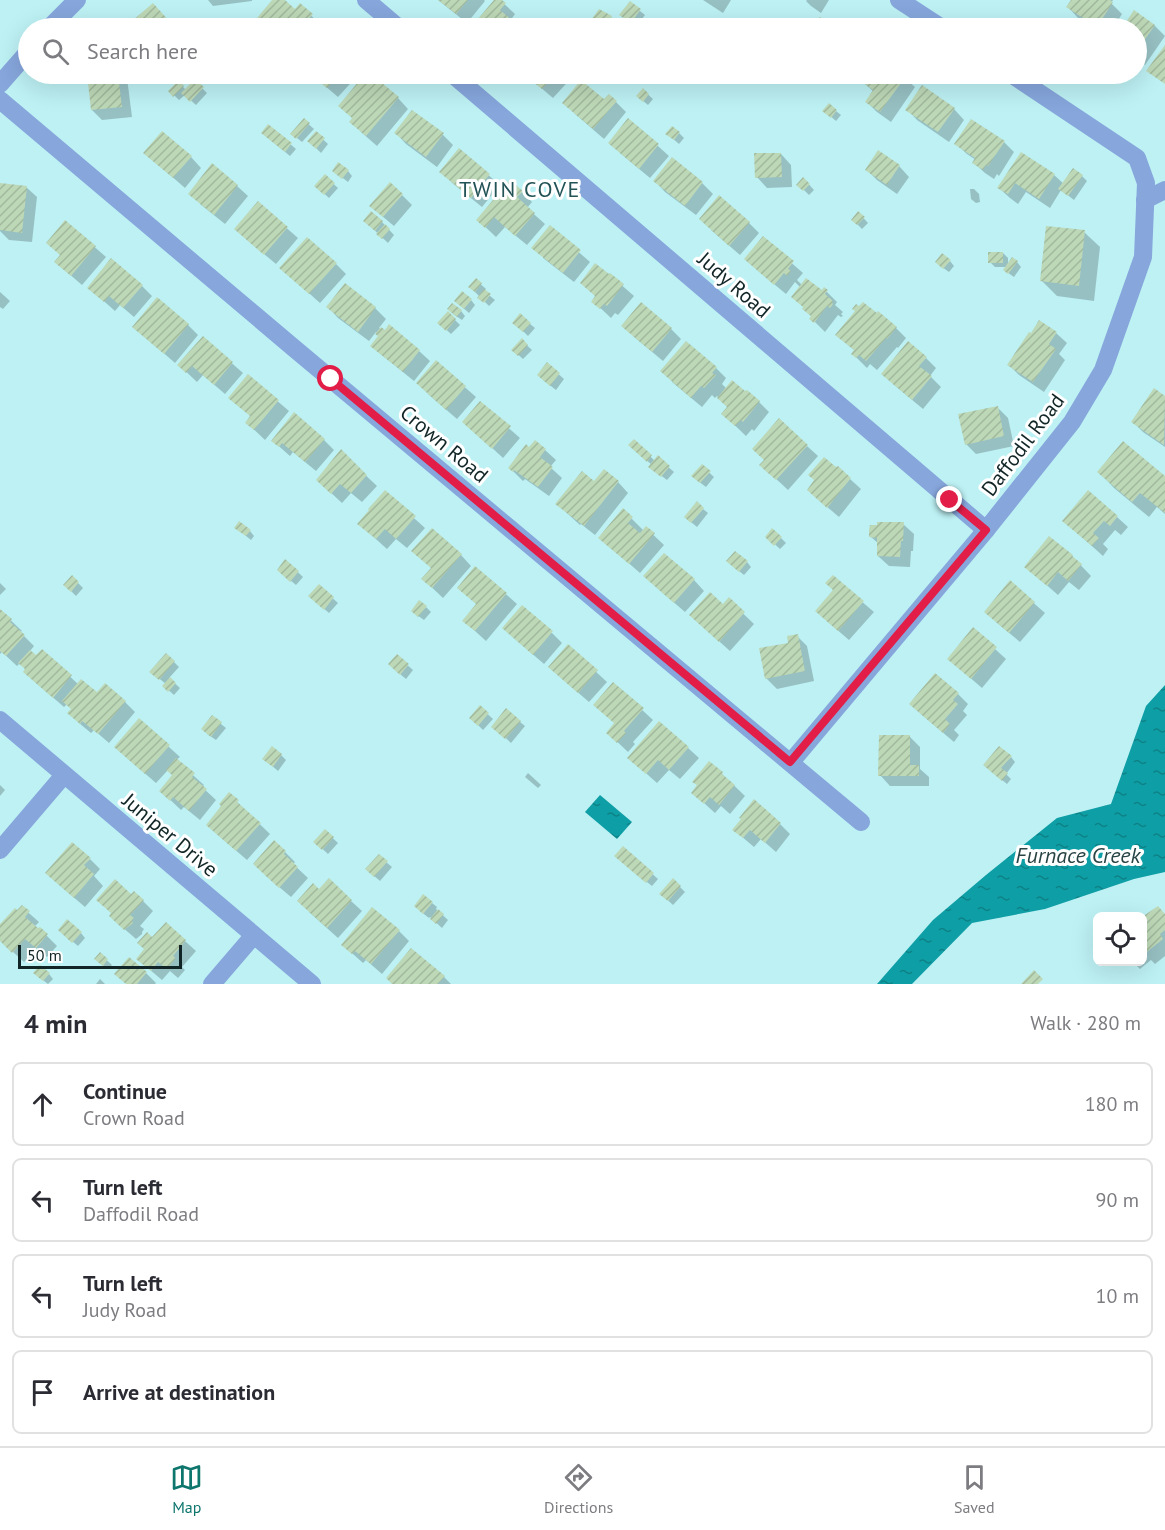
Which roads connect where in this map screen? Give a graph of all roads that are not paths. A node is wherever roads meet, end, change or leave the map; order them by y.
1 (77, 0) edge
2 (366, 0) edge
3 (899, 0) edge
4 (59, 18) edge
5 (387, 18) edge
6 (927, 18) edge
7 (18, 63) edge
8 (0, 84) edge
9 (464, 84) edge
10 (1026, 84) edge
11 (0, 99) edge
12 (1165, 190) edge
13 (1145, 200) junction
14 (986, 530) junction
15 (0, 720) edge
16 (790, 762) junction
17 (64, 775) junction
18 (861, 822) dead end
19 (0, 850) edge
20 (254, 935) junction
21 (212, 984) edge
22 (312, 984) edge

1 - 4 street
2 - 5 street
3 - 6 street
7 - 8 street
9 - 14 street, Judy Road
10 - 13 street, Daffodil Road
11 - 16 street, Crown Road
12 - 13 street
13 - 14 street, Daffodil Road
14 - 16 street, Daffodil Road
15 - 17 street, Juniper Drive
16 - 18 street, Crown Road
17 - 19 street
17 - 20 street, Juniper Drive
20 - 21 street
20 - 22 street, Juniper Drive

